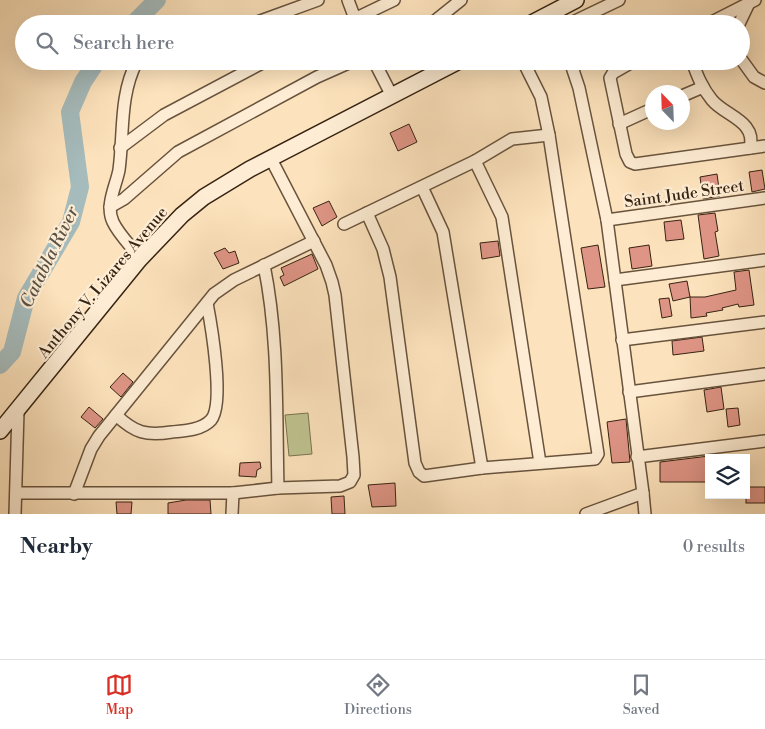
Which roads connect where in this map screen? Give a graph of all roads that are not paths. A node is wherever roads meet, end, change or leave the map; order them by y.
1 (318, 0) edge
2 (348, 0) edge
3 (394, 0) edge
4 (461, 0) edge
5 (576, 0) edge
6 (619, 0) edge
7 (752, 2) edge
8 (277, 15) edge
9 (351, 15) edge
10 (365, 15) edge
11 (442, 15) edge
12 (558, 15) edge
13 (588, 15) edge
14 (726, 15) edge
15 (744, 15) edge
16 (134, 70) edge
17 (249, 70) edge
18 (333, 70) edge
19 (379, 70) edge
20 (442, 70) edge
21 (528, 70) edge
22 (573, 70) edge
23 (619, 70) edge
24 (696, 70) edge
25 (749, 70) edge
26 (765, 84) edge
27 (703, 86) junction
28 (690, 92) edge
29 (392, 96) junction
30 (645, 112) edge
31 (619, 124) junction
32 (549, 135) junction
33 (765, 146) edge
34 (120, 148) junction
35 (750, 148) junction
36 (271, 159) junction
37 (475, 161) junction
38 (422, 187) junction
39 (765, 198) edge
40 (110, 207) junction
41 (367, 213) junction
42 (607, 220) junction
43 (344, 224) dead end
44 (314, 241) junction
45 (141, 258) junction
46 (765, 260) edge
47 (264, 265) junction
48 (615, 280) junction
49 (207, 303) junction
50 (765, 322) edge
51 (622, 340) junction
52 (765, 374) edge
53 (629, 392) junction
54 (18, 411) junction
55 (116, 415) junction
56 (0, 431) edge
57 (765, 441) edge
58 (637, 457) junction
59 (540, 463) junction
60 (482, 468) junction
61 (278, 488) junction
62 (233, 492) junction
63 (16, 493) junction
64 (643, 493) junction
65 (74, 494) junction
66 (15, 514) edge
67 (232, 514) edge
68 (586, 514) edge
69 (645, 514) edge

1 - 8 street
2 - 9 street
3 - 10 street
4 - 11 street
5 - 12 main road
6 - 13 street
7 - 14 street
7 - 15 street
16 - 34 street
17 - 34 street
18 - 40 street
19 - 29 street
20 - 29 main road, Anthony V. Lizares Avenue
21 - 32 street
22 - 42 street
23 - 31 street
24 - 27 street
25 - 26 street
27 - 28 street
27 - 35 street
29 - 36 main road, Anthony V. Lizares Avenue
30 - 31 street
31 - 35 street
32 - 37 street
32 - 59 street
33 - 35 street
34 - 40 street
36 - 44 street
36 - 45 main road, Anthony V. Lizares Avenue
37 - 38 street
37 - 59 street
38 - 41 street
38 - 60 street
39 - 42 street, Saint Jude Street
40 - 45 street
41 - 43 street
41 - 60 street
42 - 48 street
44 - 47 street
44 - 61 street
45 - 54 main road, Anthony V. Lizares Avenue
46 - 48 street
47 - 49 street
47 - 61 street
48 - 51 street
49 - 55 street
49 - 55 street
50 - 51 street
51 - 53 street
52 - 53 street
53 - 58 street
54 - 56 main road, Anthony V. Lizares Avenue
54 - 63 street
55 - 65 street
57 - 58 street
58 - 64 street
59 - 60 street
61 - 62 street
62 - 65 street
62 - 67 street
63 - 65 street
63 - 66 street
64 - 68 street
64 - 69 street

